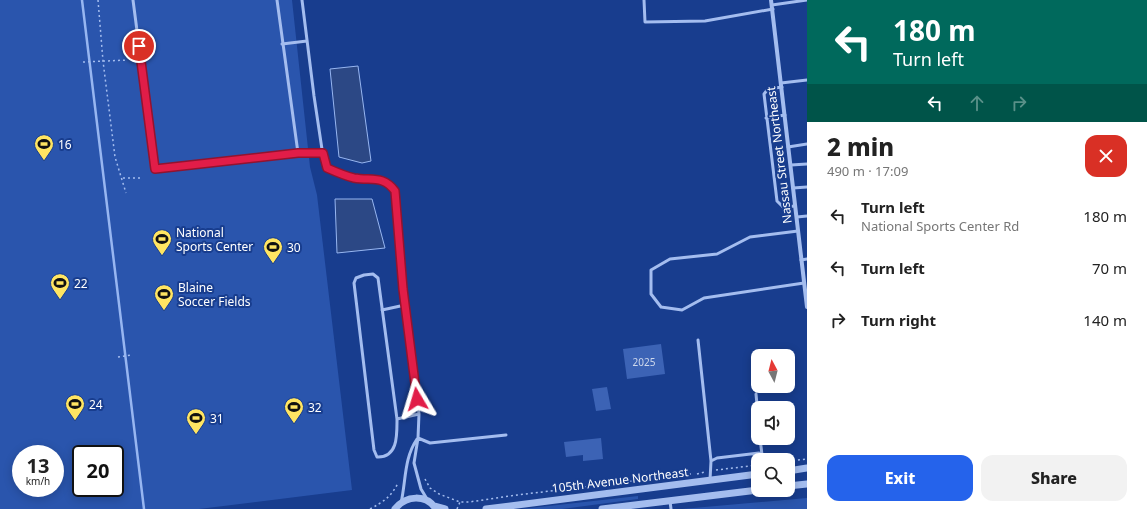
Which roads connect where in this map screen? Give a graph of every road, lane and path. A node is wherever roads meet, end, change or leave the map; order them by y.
1 (98, 0) edge
2 (133, 0) edge
3 (276, 0) edge
4 (302, 0) edge
5 (644, 0) edge
6 (807, 0) edge
7 (772, 4) edge
8 (307, 41) junction
9 (282, 44) junction
10 (128, 60) dead end
11 (103, 61) junction
12 (83, 62) dead end
13 (807, 80) edge
14 (781, 85) junction
15 (785, 115) junction
16 (766, 118) junction
17 (807, 144) edge
18 (788, 147) junction
19 (298, 153) junction
20 (323, 153) junction
21 (807, 164) edge
22 (791, 165) junction
23 (123, 178) junction
24 (142, 178) dead end
25 (807, 187) edge
26 (793, 188) junction
27 (126, 193) dead end
28 (795, 206) junction
29 (807, 216) edge
30 (797, 218) junction
31 (798, 231) junction
32 (807, 259) edge
33 (802, 260) junction
34 (804, 283) junction
35 (405, 305) junction
36 (807, 307) edge
37 (382, 310) junction
38 (698, 340) dead end
39 (131, 355) dead end
40 (118, 357) dead end
41 (756, 394) dead end
42 (757, 401) edge
43 (419, 414) junction
44 (397, 418) junction
45 (506, 435) dead end
46 (418, 438) junction
47 (751, 455) edge
48 (807, 459) edge
49 (795, 460) edge
50 (711, 461) junction
51 (751, 466) edge
52 (807, 468) edge
53 (795, 470) edge
54 (711, 471) junction
55 (751, 475) edge
56 (425, 480) dead end
57 (710, 481) junction
58 (399, 482) dead end
59 (807, 484) edge
60 (795, 485) edge
61 (751, 491) edge
62 (670, 500) junction
63 (460, 502) junction
64 (433, 505) edge
65 (396, 507) edge
66 (370, 509) edge
67 (445, 509) edge
68 (458, 509) edge
69 (486, 509) edge
70 (602, 509) edge
71 (671, 509) edge

1 - 11 path
2 - 19 lane
3 - 9 lane
4 - 8 lane
5 - 7 lane
6 - 7 lane
7 - 14 street, Nassau Street Northeast
8 - 9 lane
8 - 20 lane
9 - 19 lane
10 - 11 path
11 - 12 path
11 - 23 path
13 - 14 lane
14 - 15 street, Nassau Street Northeast
14 - 16 lane
15 - 16 lane
15 - 18 street, Nassau Street Northeast
16 - 28 lane
17 - 18 lane
18 - 22 street, Nassau Street Northeast
19 - 20 lane
20 - 35 lane
21 - 22 lane
22 - 26 street, Nassau Street Northeast
23 - 24 path
23 - 27 path
25 - 26 lane
26 - 28 street, Nassau Street Northeast
28 - 30 street, Nassau Street Northeast
29 - 30 lane
30 - 31 street, Nassau Street Northeast
31 - 33 street, Nassau Street Northeast
31 - 34 lane
32 - 33 lane
33 - 34 street, Nassau Street Northeast
34 - 36 street, Nassau Street Northeast
35 - 37 lane
35 - 43 lane
37 - 44 lane
37 - 44 lane
38 - 50 lane
39 - 40 path
41 - 42 lane
43 - 44 lane
43 - 46 lane
45 - 46 lane
46 - 64 lane
46 - 65 lane
47 - 50 lane
48 - 49 path
50 - 54 lane
51 - 54 path
52 - 53 street
54 - 57 lane
54 - 63 path
55 - 57 street, 105th Avenue Northeast
56 - 63 path
57 - 69 street, 105th Avenue Northeast
58 - 66 path
59 - 60 street
61 - 62 street
62 - 70 street
62 - 71 lane
63 - 68 path
64 - 65 street
64 - 67 street

